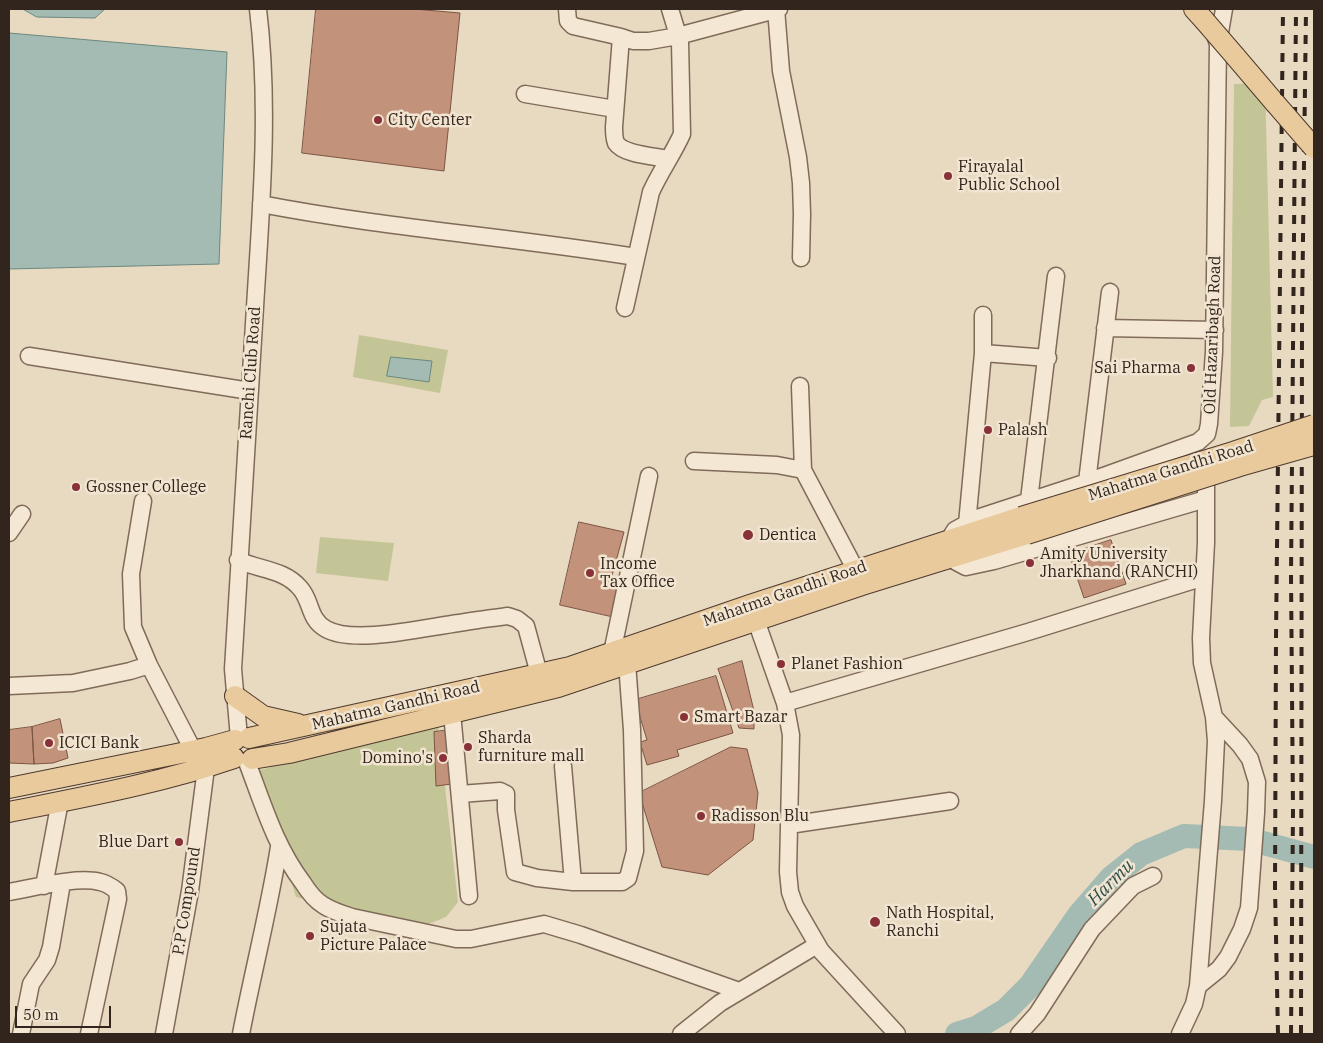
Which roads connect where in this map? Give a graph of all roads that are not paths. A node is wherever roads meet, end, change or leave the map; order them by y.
1 (258, 9) edge
2 (567, 9) edge
3 (670, 9) edge
4 (778, 9) edge
5 (1187, 9) edge
6 (1211, 12) edge
7 (678, 36) junction
8 (621, 37) junction
9 (1230, 47) junction
10 (525, 94) dead end
11 (1276, 95) junction
12 (615, 109) junction
13 (1314, 130) edge
14 (1314, 148) edge
15 (668, 159) junction
16 (262, 204) junction
17 (636, 257) junction
18 (800, 258) dead end
19 (1056, 276) dead end
20 (1110, 292) dead end
21 (625, 308) dead end
22 (983, 315) dead end
23 (1105, 328) junction
24 (1214, 330) junction
25 (982, 353) junction
26 (30, 356) dead end
27 (1048, 358) junction
28 (800, 386) dead end
29 (250, 391) junction
30 (1314, 425) edge
31 (1207, 434) junction
32 (1314, 445) edge
33 (694, 461) dead end
34 (803, 470) junction
35 (649, 476) dead end
36 (1087, 482) junction
37 (1206, 499) junction
38 (143, 501) dead end
39 (22, 514) dead end
40 (1026, 517) junction
41 (967, 524) junction
42 (9, 533) edge
43 (948, 549) junction
44 (239, 561) junction
45 (858, 569) junction
46 (1204, 577) junction
47 (753, 612) junction
48 (619, 658) junction
49 (149, 665) junction
50 (539, 674) junction
51 (9, 686) edge
52 (235, 696) junction
53 (785, 703) junction
54 (452, 713) junction
55 (1214, 717) junction
56 (309, 726) junction
57 (243, 749) junction
58 (193, 750) junction
59 (563, 766) dead end
60 (206, 768) junction
61 (9, 788) edge
62 (460, 794) junction
63 (60, 801) junction
64 (950, 801) dead end
65 (9, 812) edge
66 (789, 825) junction
67 (279, 847) junction
68 (1152, 876) dead end
69 (573, 882) junction
70 (62, 883) junction
71 (44, 886) junction
72 (9, 892) edge
73 (469, 896) dead end
74 (817, 944) junction
75 (1198, 986) junction
76 (740, 990) junction
77 (896, 1033) edge
78 (21, 1034) edge
79 (90, 1034) edge
80 (164, 1034) edge
81 (241, 1034) edge
82 (681, 1034) edge
83 (1019, 1034) edge
84 (1180, 1034) edge

1 - 16 street, Ranchi Club Road
2 - 8 street
3 - 7 street
4 - 7 street
4 - 18 street
5 - 9 street
6 - 9 main road
7 - 8 street
7 - 15 street
8 - 12 street
9 - 11 main road
9 - 24 street, Old Hazaribagh Road
10 - 12 street
11 - 13 main road
11 - 14 main road, bridge
12 - 15 street
15 - 17 street
16 - 17 street
16 - 29 street, Ranchi Club Road
17 - 21 street
19 - 27 street
20 - 23 street
22 - 25 street
23 - 24 street
23 - 36 street
24 - 31 street, Old Hazaribagh Road
25 - 27 street
25 - 41 street
26 - 29 street
27 - 40 street
28 - 34 street
29 - 44 street, Ranchi Club Road
30 - 40 main road, Mahatma Gandhi Road, bridge
31 - 36 street, Old Hazaribagh Road
31 - 37 street
32 - 40 main road, Mahatma Gandhi Road, bridge
33 - 34 street
34 - 45 street
35 - 48 street
36 - 40 street, Old Hazaribagh Road
37 - 43 street
37 - 46 street
38 - 49 street
39 - 42 street
40 - 41 street, Old Hazaribagh Road
40 - 43 main road, Mahatma Gandhi Road
41 - 43 street, Old Hazaribagh Road
43 - 45 main road, Mahatma Gandhi Road
43 - 47 main road, Mahatma Gandhi Road
44 - 50 street
44 - 52 street, Ranchi Club Road
45 - 47 main road, Mahatma Gandhi Road
46 - 53 street
46 - 55 street
47 - 48 main road, Mahatma Gandhi Road
47 - 53 street
48 - 50 main road, Mahatma Gandhi Road
48 - 54 main road, Mahatma Gandhi Road
48 - 69 street
49 - 51 street
49 - 58 street
50 - 56 main road, Mahatma Gandhi Road
52 - 56 main road
52 - 57 street, Ranchi Club Road
53 - 66 street
54 - 57 main road, Mahatma Gandhi Road
54 - 62 street
55 - 75 street
55 - 75 street
56 - 57 main road, Mahatma Gandhi Road
57 - 58 main road, Mahatma Gandhi Road
57 - 60 main road, Mahatma Gandhi Road
57 - 67 street, Ranchi Club Road
58 - 61 main road, Mahatma Gandhi Road
59 - 69 street
60 - 63 main road, Mahatma Gandhi Road
60 - 80 street, P.P Compound
62 - 69 street
62 - 73 street
63 - 65 main road, Mahatma Gandhi Road
63 - 71 street
64 - 66 street
66 - 74 street
67 - 76 street, Ranchi Club Road
67 - 81 street
68 - 83 street
70 - 71 street
70 - 78 street
70 - 79 street
71 - 72 street
74 - 76 street
74 - 77 street
75 - 84 street
76 - 82 street

